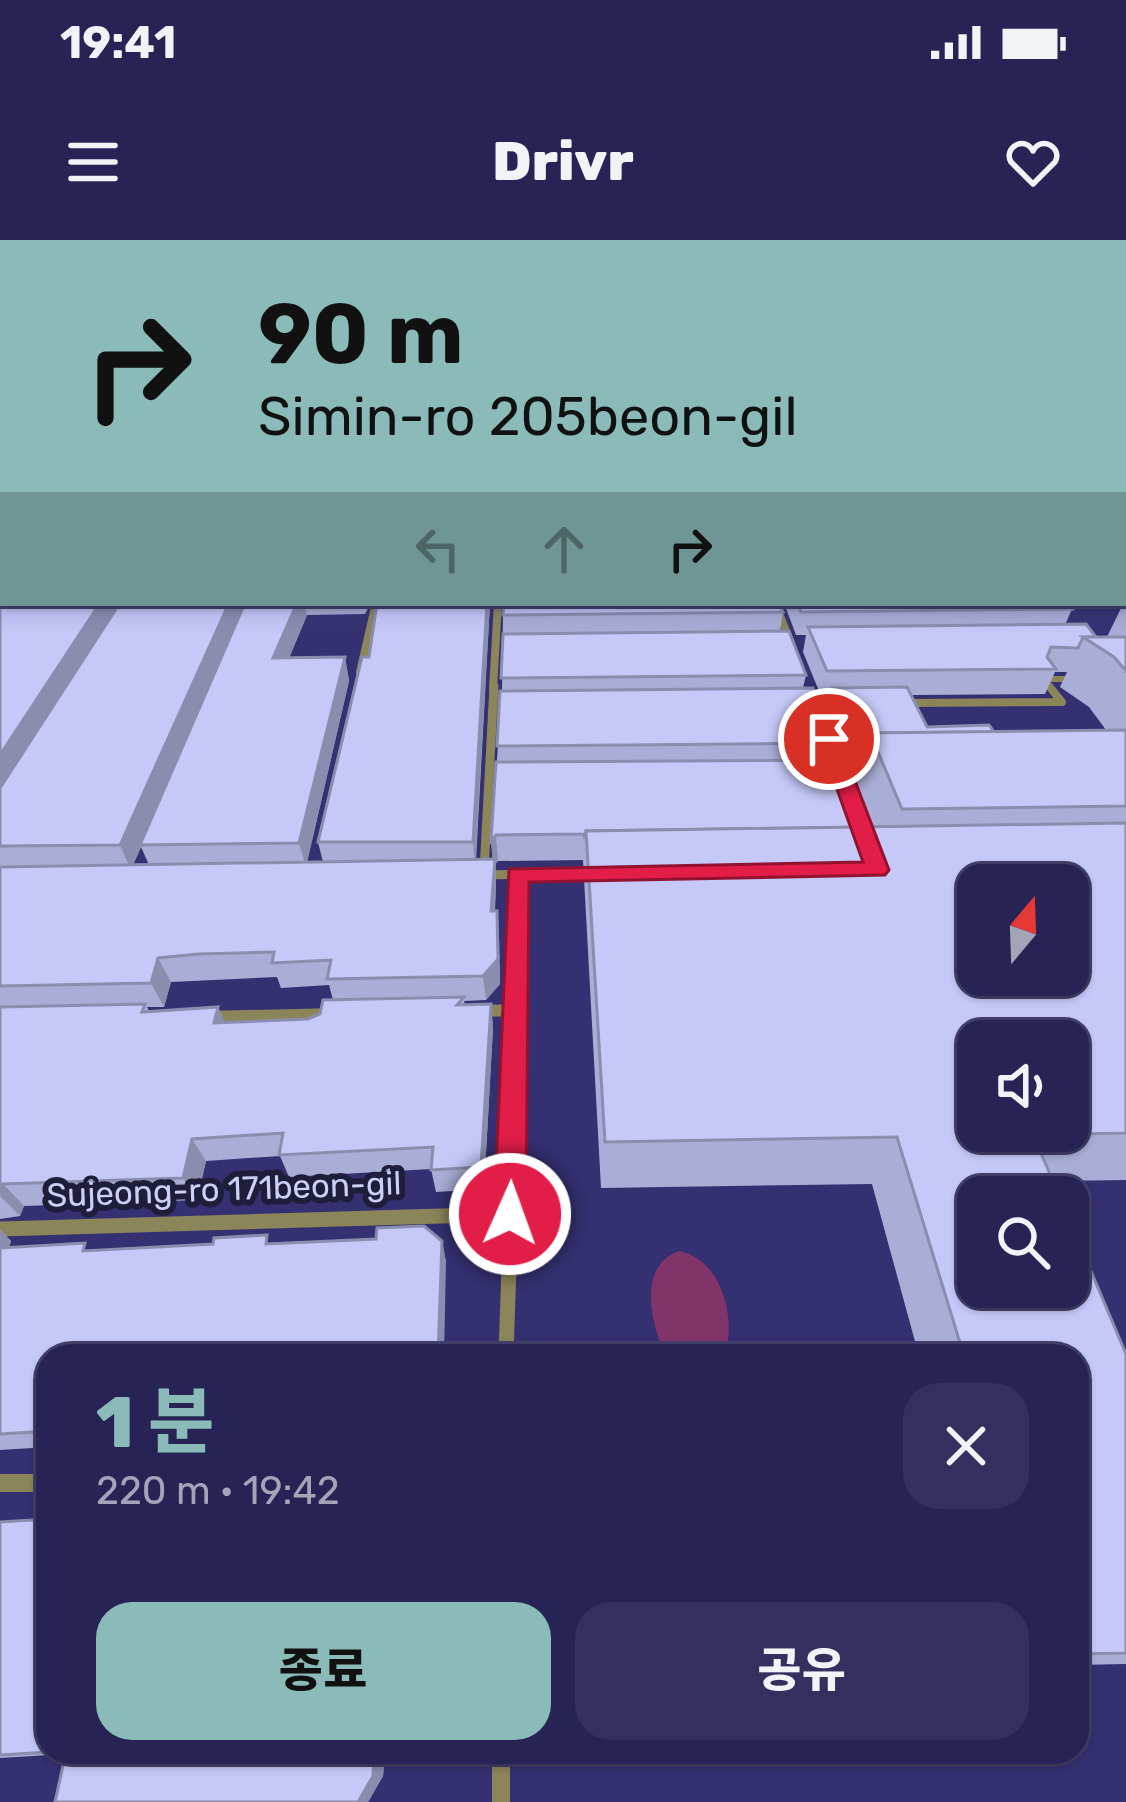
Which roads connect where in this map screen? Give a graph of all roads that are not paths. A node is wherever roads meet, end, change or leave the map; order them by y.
1 (375, 606) edge
2 (498, 606) edge
3 (777, 606) edge
4 (791, 643) junction
5 (814, 643) edge
6 (768, 644) edge
7 (519, 646) edge
8 (496, 647) junction
9 (799, 663) edge
10 (1088, 680) edge
11 (355, 694) edge
12 (904, 703) edge
13 (613, 873) edge
14 (517, 874) junction
15 (462, 875) edge
16 (484, 875) junction
17 (518, 1010) junction
18 (470, 1011) edge
19 (350, 1013) edge
20 (182, 1017) edge
21 (510, 1214) junction
22 (7, 1229) edge
23 (506, 1344) edge
24 (0, 1483) edge
25 (36, 1483) edge
26 (501, 1764) edge
27 (500, 1802) edge

1 - 11 street
2 - 8 street
3 - 4 street
4 - 5 street
4 - 6 street
4 - 9 street
7 - 8 street
8 - 16 street
10 - 12 lane
13 - 14 street
14 - 16 street
14 - 17 street
15 - 16 street
17 - 18 street
17 - 21 street
19 - 20 street
21 - 22 street, Sujeong-ro 171beon-gil
21 - 23 street
24 - 25 street
26 - 27 street

